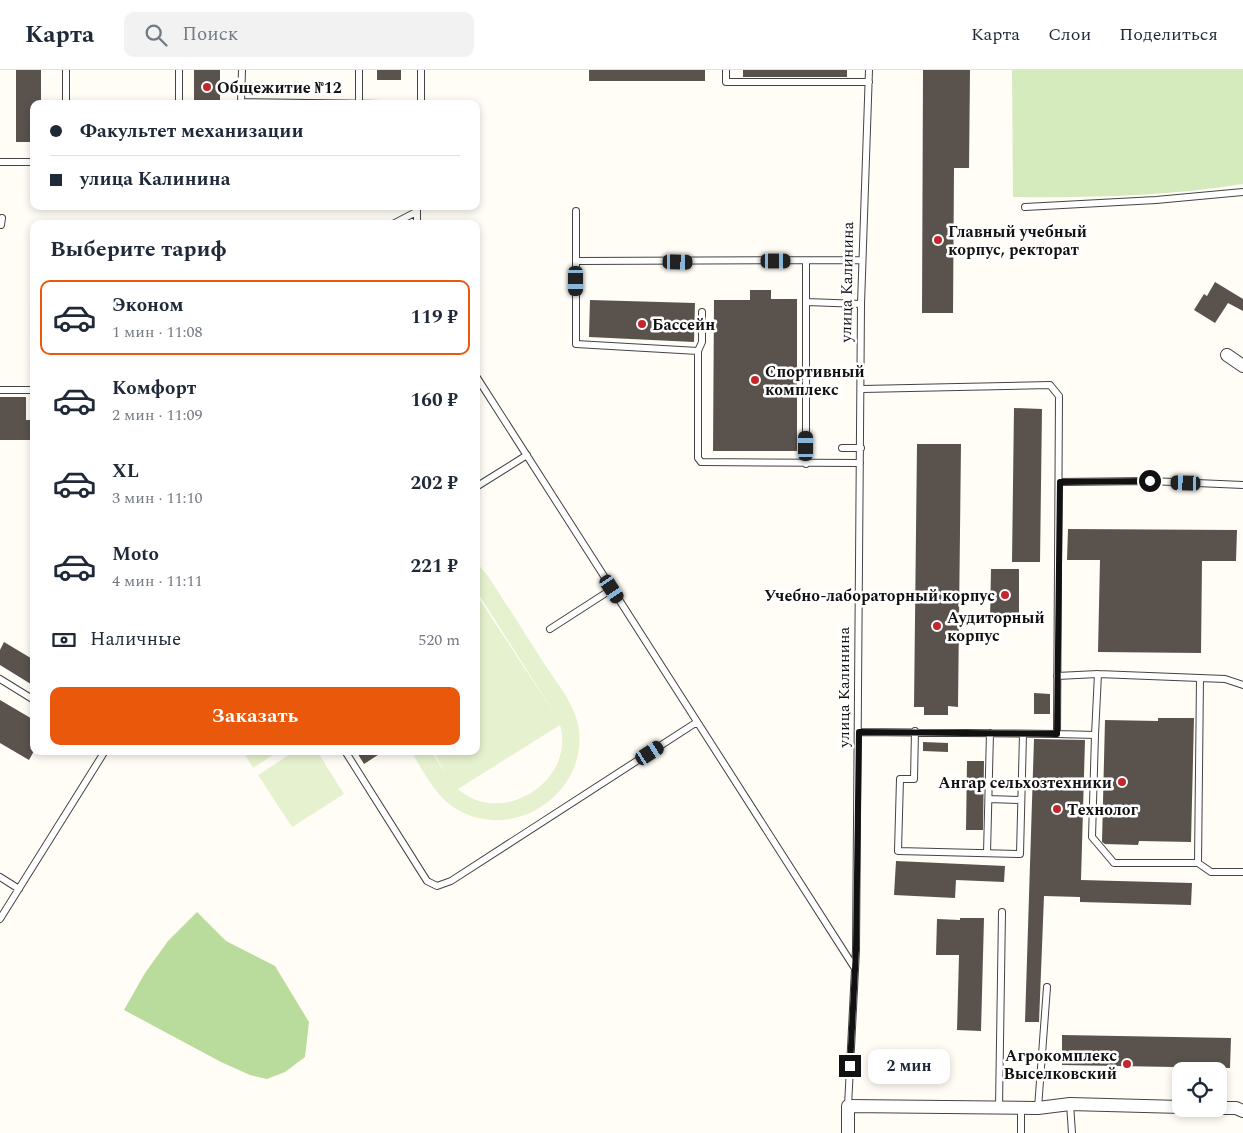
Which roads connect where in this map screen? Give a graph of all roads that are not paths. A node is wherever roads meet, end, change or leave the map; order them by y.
1 (66, 70) edge
2 (179, 70) edge
3 (242, 70) edge
4 (359, 70) edge
5 (422, 70) edge
6 (726, 70) edge
7 (869, 70) edge
8 (869, 82) junction
9 (66, 100) edge
10 (180, 100) edge
11 (241, 100) edge
12 (359, 100) edge
13 (421, 100) edge
14 (0, 162) edge
15 (30, 162) edge
16 (1243, 192) edge
17 (1025, 207) dead end
18 (415, 210) edge
19 (576, 211) dead end
20 (2, 218) dead end
21 (399, 220) edge
22 (1, 225) edge
23 (862, 260) junction
24 (576, 261) junction
25 (806, 261) junction
26 (807, 302) junction
27 (861, 304) junction
28 (702, 312) dead end
29 (698, 351) junction
30 (1227, 355) dead end
31 (1243, 366) edge
32 (480, 382) edge
33 (862, 389) junction
34 (0, 390) edge
35 (30, 390) edge
36 (842, 448) dead end
37 (860, 448) junction
38 (527, 455) junction
39 (860, 463) junction
40 (806, 464) junction
41 (1060, 482) junction
42 (480, 484) edge
43 (1243, 485) edge
44 (612, 589) junction
45 (550, 629) dead end
46 (1098, 674) junction
47 (1057, 676) junction
48 (1200, 678) junction
49 (0, 679) edge
50 (1243, 685) edge
51 (30, 698) edge
52 (697, 722) junction
53 (859, 732) junction
54 (915, 732) junction
55 (990, 733) junction
56 (1023, 734) junction
57 (1057, 734) junction
58 (1095, 736) junction
59 (103, 755) edge
60 (348, 755) edge
61 (989, 799) junction
62 (1021, 800) junction
63 (987, 853) junction
64 (1198, 862) junction
65 (1243, 872) edge
66 (0, 877) edge
67 (19, 889) junction
68 (1002, 912) dead end
69 (0, 919) edge
70 (855, 968) junction
71 (1047, 987) dead end
72 (1070, 1104) junction
73 (848, 1106) junction
74 (999, 1107) junction
75 (1022, 1107) junction
76 (1172, 1107) edge
77 (1038, 1108) junction
78 (1227, 1108) edge
79 (1243, 1111) edge
80 (848, 1133) edge
81 (1021, 1133) edge
82 (1072, 1133) edge

1 - 9 lane
2 - 10 lane
3 - 11 lane
4 - 12 lane
5 - 13 lane
6 - 8 lane
7 - 8 lane, улица Калинина
8 - 23 lane, улица Калинина
14 - 15 lane
16 - 17 lane
18 - 21 lane
19 - 24 lane
20 - 22 lane
23 - 25 lane
23 - 27 lane, улица Калинина
24 - 25 lane
24 - 29 lane
25 - 26 lane
26 - 27 lane
26 - 40 lane
27 - 33 lane, улица Калинина
28 - 29 lane
29 - 40 lane
30 - 31 street
32 - 38 lane
33 - 37 lane, улица Калинина
33 - 41 lane
34 - 35 lane
36 - 37 lane
37 - 39 lane, улица Калинина
38 - 42 lane
38 - 44 lane
39 - 40 lane
39 - 53 lane, улица Калинина
41 - 43 lane
41 - 47 lane
44 - 45 lane
44 - 52 lane
46 - 47 lane
46 - 48 lane
46 - 58 lane
47 - 57 lane
48 - 50 lane
48 - 64 lane
49 - 51 lane
52 - 60 lane
52 - 70 lane
53 - 54 lane
53 - 70 lane, улица Калинина
54 - 55 lane
54 - 63 lane
55 - 56 lane
55 - 61 lane
56 - 57 lane
56 - 62 lane
57 - 58 lane
58 - 64 lane
59 - 67 lane
61 - 62 lane
61 - 63 lane
62 - 63 lane
64 - 65 lane
66 - 67 lane
67 - 69 lane
68 - 74 lane
70 - 73 lane, улица Калинина
71 - 77 lane
72 - 76 street
72 - 77 street
72 - 82 lane
73 - 74 street
73 - 80 street, улица Калинина
74 - 75 street
75 - 77 street
75 - 81 lane
78 - 79 street

